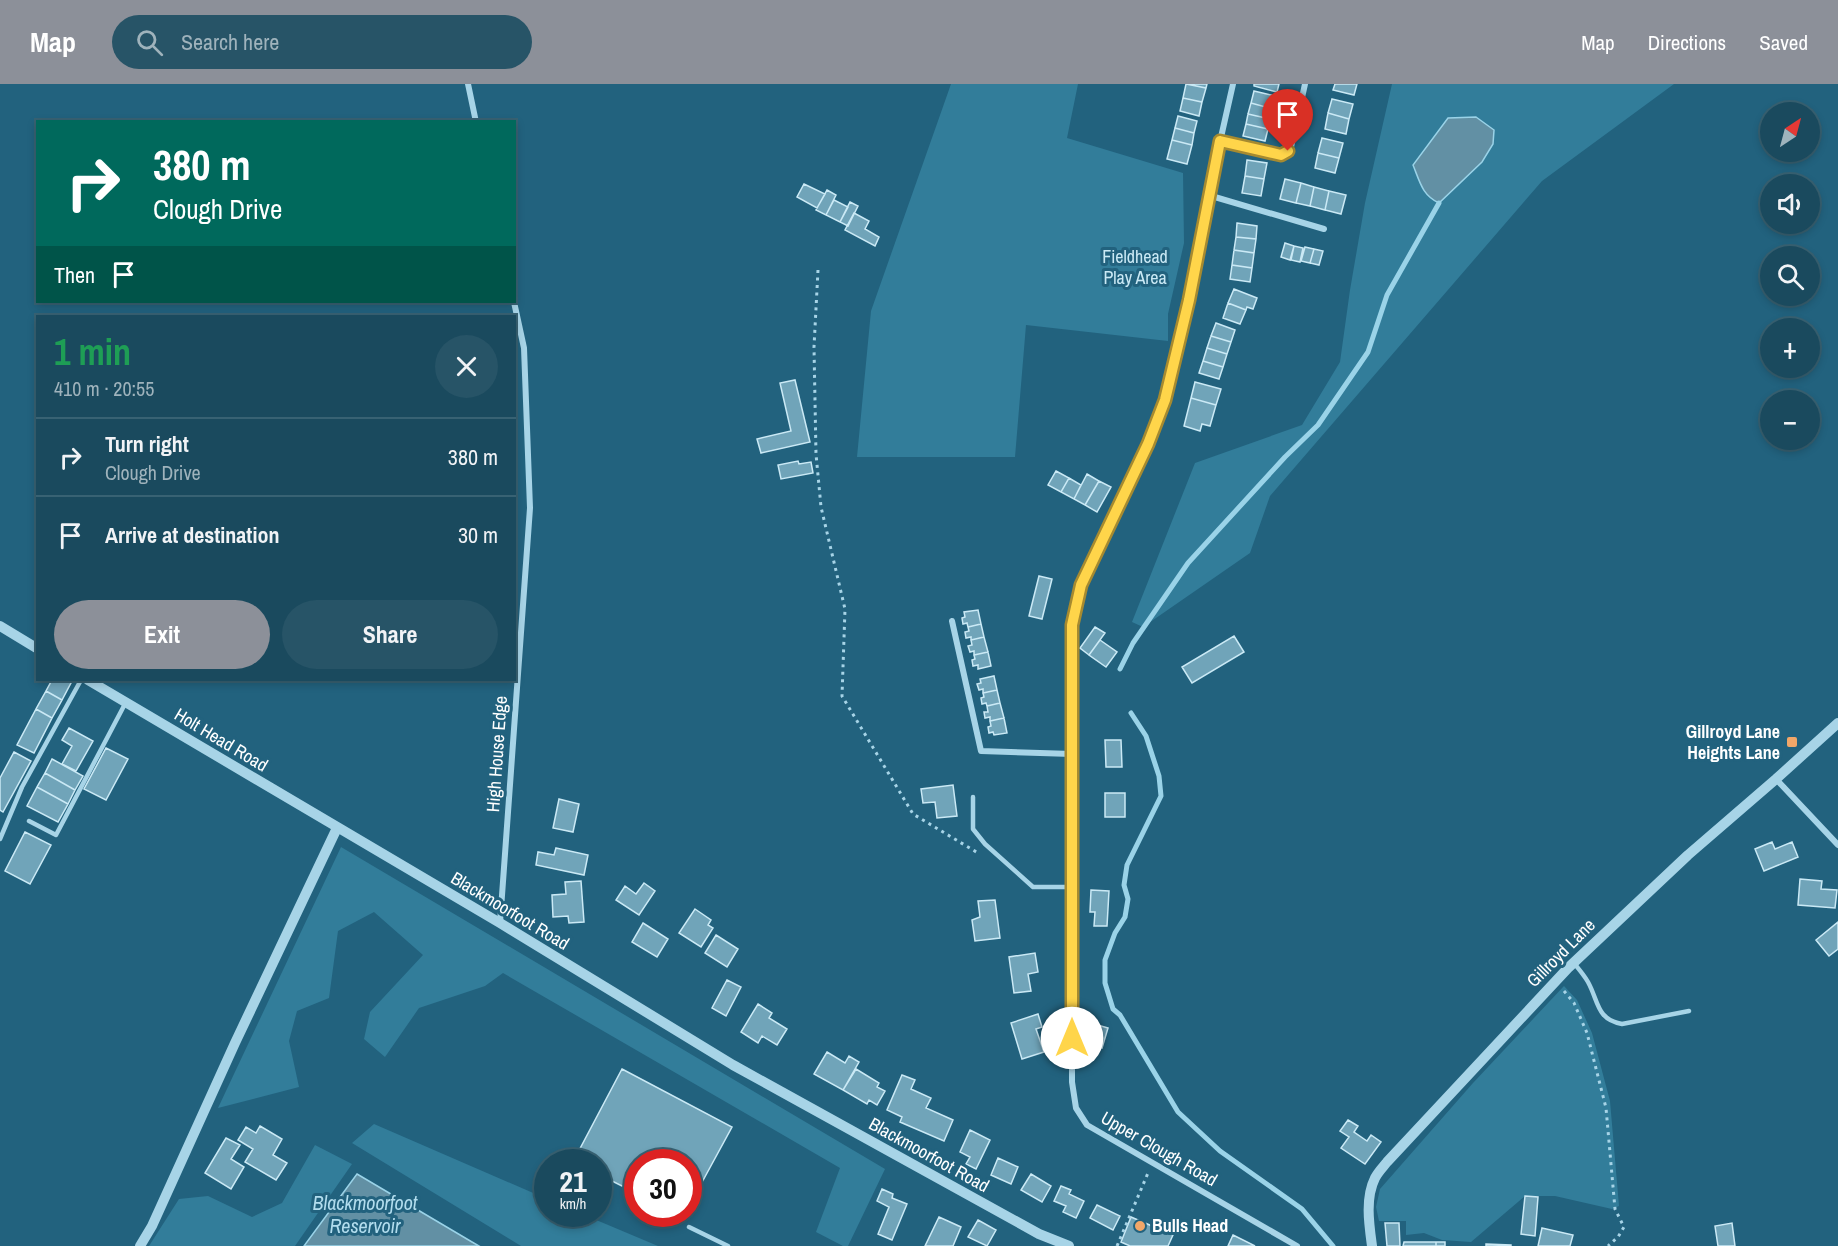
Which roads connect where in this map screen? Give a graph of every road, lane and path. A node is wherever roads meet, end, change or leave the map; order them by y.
1 (468, 84) edge
2 (1233, 84) edge
3 (1305, 84) edge
4 (476, 120) edge
5 (1220, 141) junction
6 (1208, 195) junction
7 (1324, 229) dead end
8 (818, 270) dead end
9 (514, 303) edge
10 (952, 621) dead end
11 (0, 626) edge
12 (36, 648) edge
13 (80, 681) edge
14 (90, 681) edge
15 (126, 702) junction
16 (1838, 723) edge
17 (1072, 754) junction
18 (1776, 779) junction
19 (974, 797) dead end
20 (29, 821) dead end
21 (337, 828) junction
22 (0, 838) edge
23 (1838, 846) edge
24 (985, 857) dead end
25 (1072, 887) junction
26 (500, 923) junction
27 (1573, 962) junction
28 (1556, 980) junction
29 (1689, 1011) dead end
30 (1152, 1164) junction
31 (689, 1227) dead end
32 (140, 1246) edge
33 (728, 1246) edge
34 (1069, 1246) edge
35 (1117, 1246) edge
36 (1296, 1246) edge
37 (1372, 1246) edge
38 (1608, 1246) edge

1 - 4 street
2 - 5 street, Upper Clough Road
3 - 5 street
5 - 6 street, Upper Clough Road
6 - 7 street
6 - 17 street, Upper Clough Road
8 - 24 path
9 - 26 street, High House Edge
10 - 17 street
11 - 12 street
13 - 22 lane
14 - 15 street, Holt Head Road
15 - 20 lane
15 - 21 street, Holt Head Road
16 - 18 street, Gillroyd Lane
17 - 25 street, Upper Clough Road
18 - 23 street
18 - 27 street, Gillroyd Lane
19 - 25 lane
21 - 26 street, Blackmoorfoot Road
21 - 32 street
25 - 30 street, Upper Clough Road
26 - 34 street, Blackmoorfoot Road
27 - 28 street, Gillroyd Lane
27 - 29 lane
28 - 37 street, Gillroyd Lane
28 - 38 path
30 - 35 path
30 - 36 street, Upper Clough Road
31 - 33 lane

